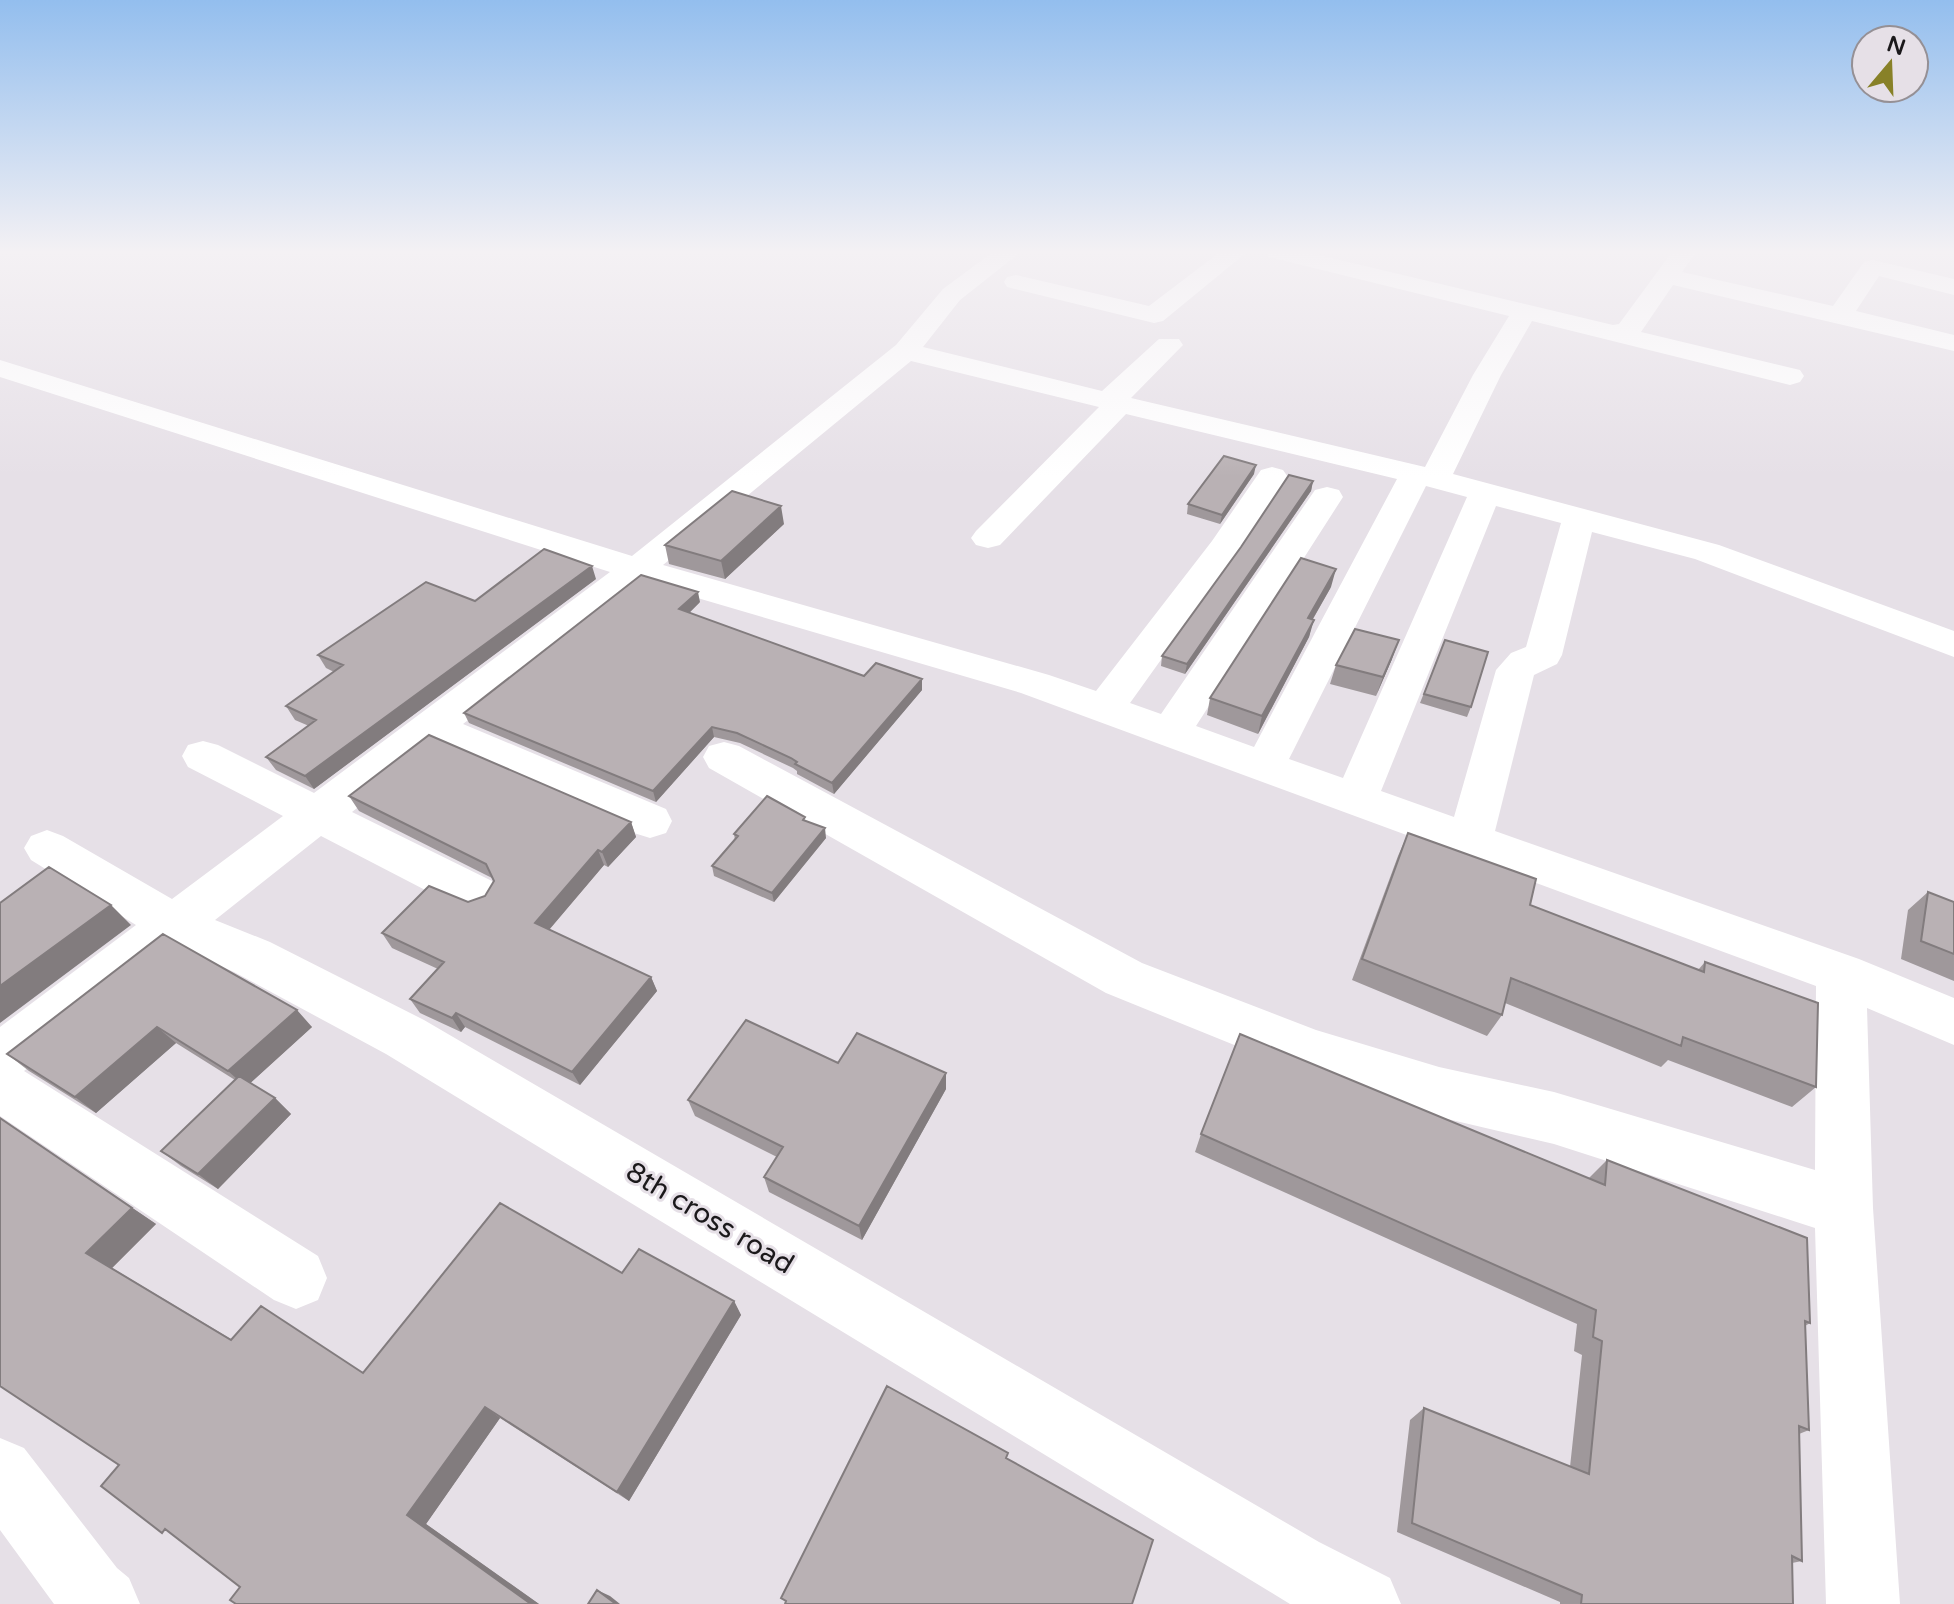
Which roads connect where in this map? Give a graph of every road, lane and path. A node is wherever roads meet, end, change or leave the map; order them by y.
1 (922, 327) edge
2 (1515, 327) edge
3 (1587, 327) edge
4 (1631, 327) edge
5 (1888, 327) edge
6 (1613, 333) junction
7 (1954, 343) edge
8 (1169, 345) dead end
9 (906, 351) junction
10 (0, 368) edge
11 (1790, 376) dead end
12 (1115, 402) junction
13 (1272, 477) dead end
14 (1425, 477) junction
15 (1485, 493) junction
16 (1327, 497) dead end
17 (1579, 518) junction
18 (988, 538) dead end
19 (637, 569) junction
20 (1954, 645) edge
21 (1103, 710) junction
22 (433, 728) junction
23 (1170, 733) junction
24 (203, 756) dead end
25 (724, 757) dead end
26 (1264, 767) junction
27 (1355, 800) junction
28 (320, 815) junction
29 (650, 821) dead end
30 (1470, 841) junction
31 (47, 848) dead end
32 (475, 894) dead end
33 (172, 923) junction
34 (1841, 974) junction
35 (1954, 1022) edge
36 (0, 1058) edge
37 (0, 1085) edge
38 (1844, 1208) junction
39 (296, 1278) dead end
40 (0, 1472) edge
41 (103, 1604) edge
42 (1364, 1604) edge
43 (1863, 1604) edge

1 - 9 street
2 - 14 street
3 - 6 street
4 - 6 street
5 - 7 street
6 - 11 street
8 - 12 street
9 - 12 street
9 - 19 street
10 - 19 street
12 - 14 street
12 - 18 street
13 - 21 street
14 - 15 street
14 - 26 street
15 - 17 street
15 - 27 street
16 - 23 street
17 - 20 street
17 - 30 street
19 - 21 street
19 - 22 street
21 - 23 street
22 - 28 street
22 - 29 street
23 - 26 street
24 - 28 street
25 - 38 street
26 - 27 street
27 - 30 street
28 - 32 street
28 - 33 street
30 - 34 street
31 - 33 street, 8th cross road
33 - 36 street
33 - 42 street, 8th cross road
34 - 35 street
34 - 38 street
37 - 39 street
38 - 43 street
40 - 41 street

